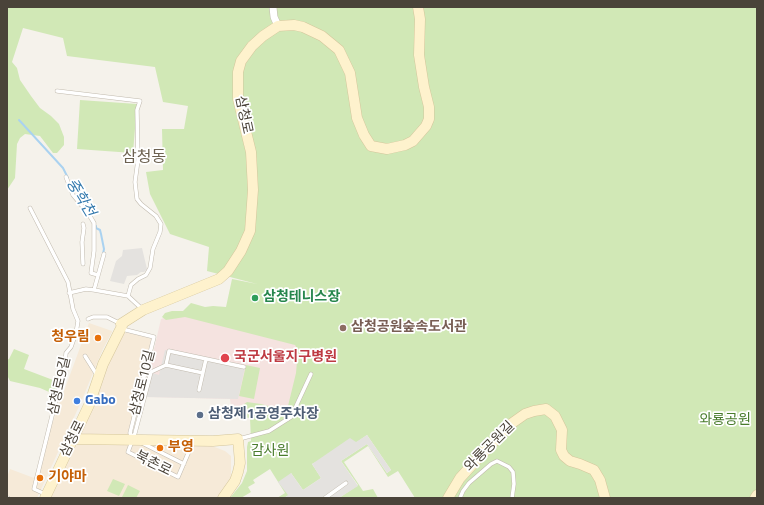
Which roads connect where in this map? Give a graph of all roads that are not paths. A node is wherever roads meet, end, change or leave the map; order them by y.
1 (273, 7) edge
2 (418, 7) edge
3 (278, 26) junction
4 (57, 91) dead end
5 (66, 177) dead end
6 (30, 208) dead end
7 (82, 224) dead end
8 (104, 254) dead end
9 (83, 264) dead end
10 (98, 275) junction
11 (94, 290) junction
12 (69, 293) junction
13 (128, 296) junction
14 (143, 310) junction
15 (88, 319) dead end
16 (121, 325) junction
17 (85, 356) dead end
18 (206, 359) junction
19 (166, 365) junction
20 (244, 368) dead end
21 (203, 373) junction
22 (311, 374) dead end
23 (99, 378) junction
24 (199, 390) dead end
25 (73, 439) junction
26 (133, 439) junction
27 (238, 439) junction
28 (193, 440) junction
29 (184, 464) junction
30 (346, 483) dead end
31 (757, 495) edge
32 (46, 496) edge
33 (223, 498) edge
34 (325, 498) edge
35 (448, 498) edge
36 (460, 498) edge
37 (512, 498) edge
38 (605, 498) edge
39 (755, 498) edge

1 - 3 street
2 - 3 street
3 - 14 street, 삼청로
4 - 13 lane
5 - 10 lane
6 - 12 lane, 삼청로9길
7 - 9 lane
8 - 10 lane
10 - 11 lane
11 - 12 lane
11 - 13 lane
12 - 32 lane, 삼청로9길
13 - 14 lane
14 - 16 street, 삼청로
15 - 16 lane
16 - 23 street, 삼청로
16 - 26 lane, 삼청로10길
17 - 23 lane
18 - 19 lane
18 - 20 lane
18 - 21 lane
19 - 21 lane
19 - 26 lane
21 - 24 lane
22 - 27 lane, 북촌로
23 - 25 street, 삼청로
25 - 26 street, 북촌로
25 - 32 street, 삼청로
26 - 28 street, 북촌로
26 - 29 lane, 북촌로
26 - 29 lane, 북촌로
27 - 28 street, 북촌로
27 - 33 street
28 - 29 lane, 북촌로
30 - 34 lane
31 - 39 street
35 - 38 street, 와룡공원길
36 - 37 lane

